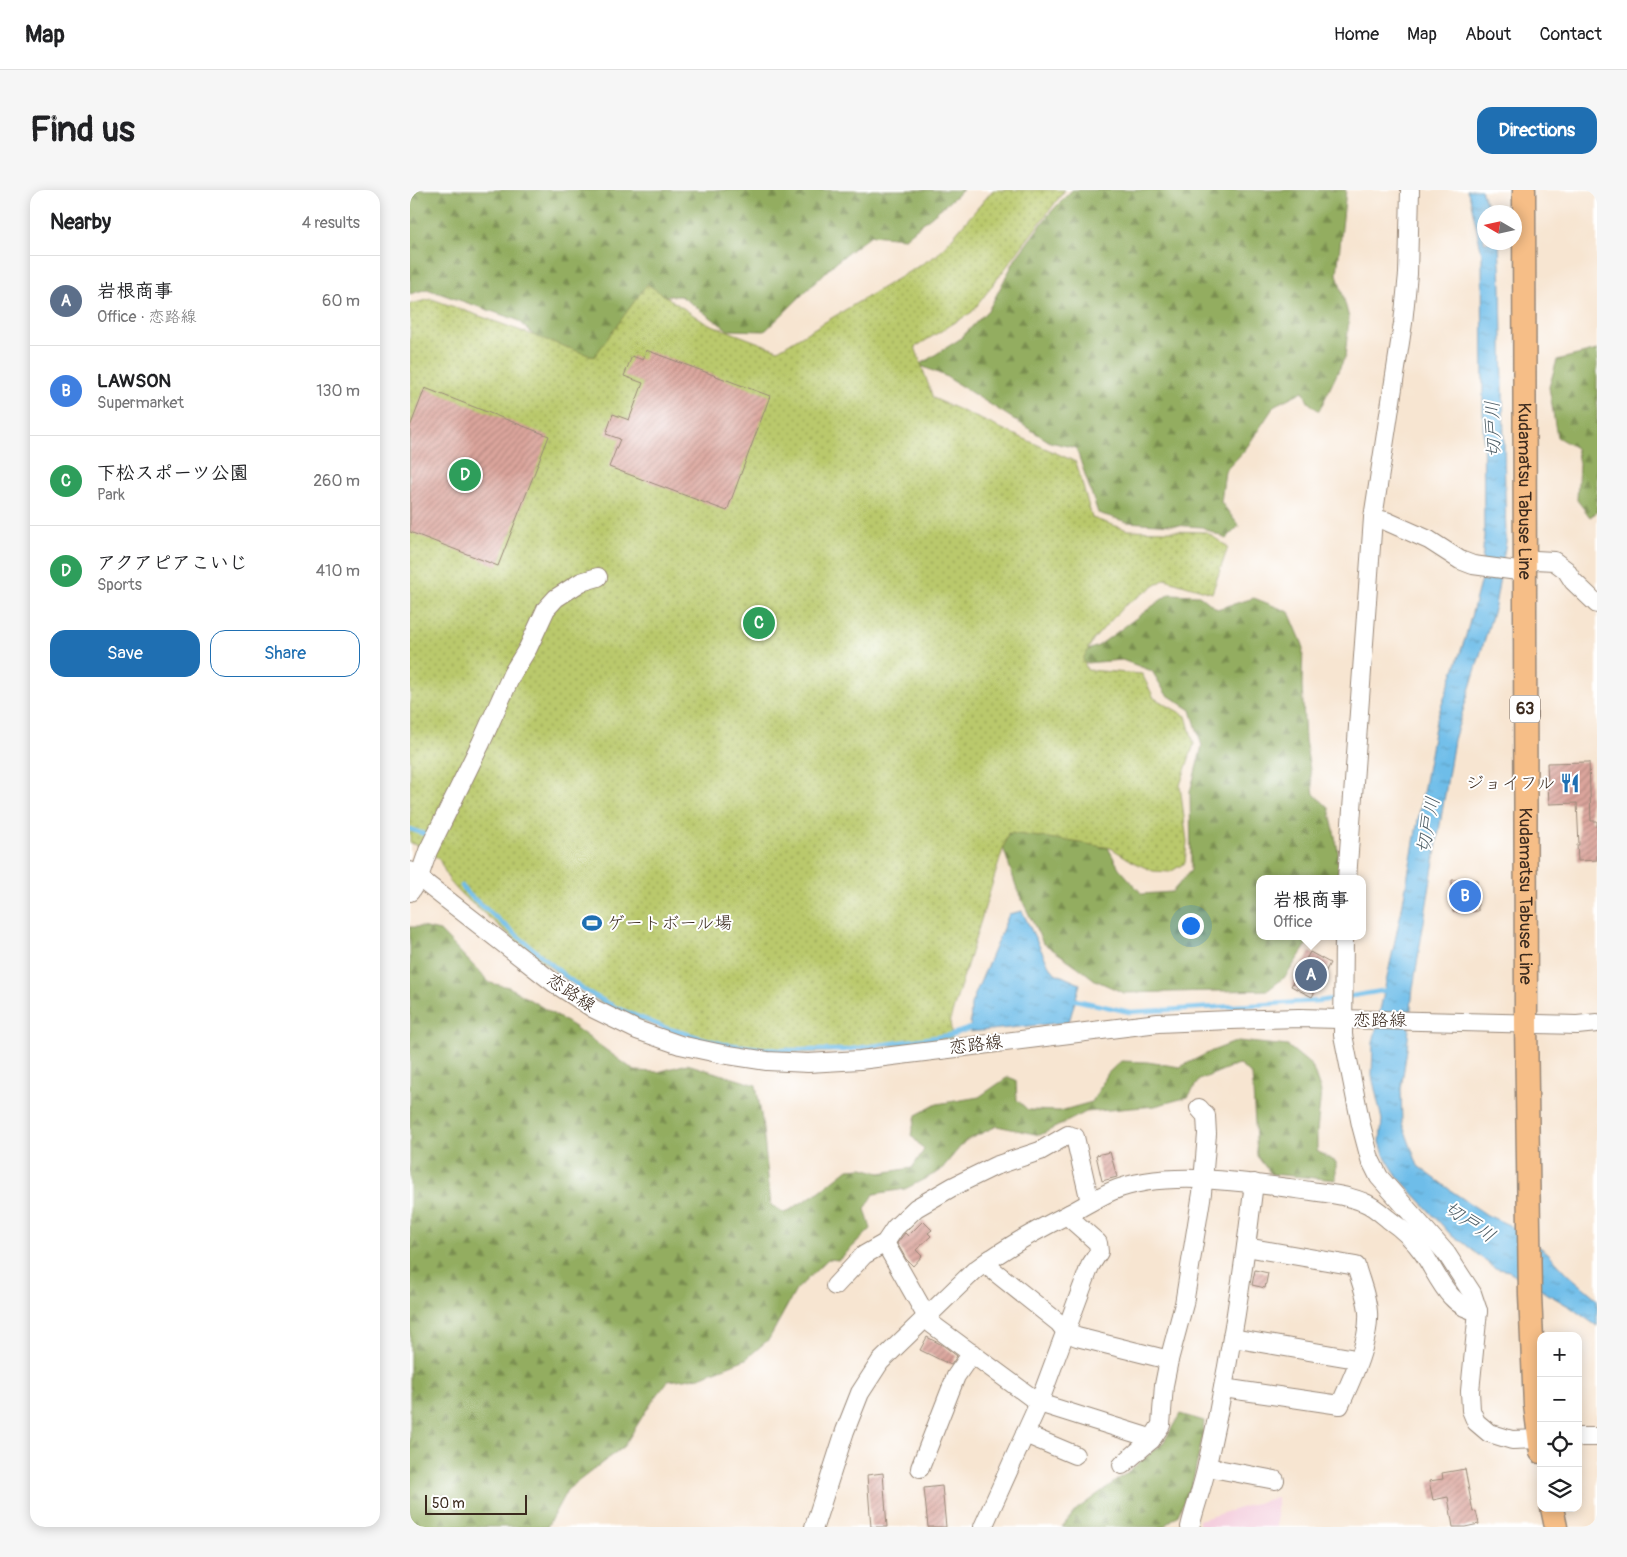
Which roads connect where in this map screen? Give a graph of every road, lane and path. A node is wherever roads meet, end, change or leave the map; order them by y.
1 (1410, 190) edge
2 (1524, 190) edge
3 (1373, 518) junction
4 (1516, 569) junction
5 (598, 577) dead end
6 (1597, 604) edge
7 (1347, 875) edge
8 (413, 880) edge
9 (1344, 940) edge
10 (1342, 1020) junction
11 (1597, 1023) edge
12 (1526, 1024) junction
13 (1199, 1108) dead end
14 (1202, 1180) junction
15 (1254, 1183) junction
16 (1090, 1202) junction
17 (1069, 1214) junction
18 (885, 1243) junction
19 (1246, 1247) junction
20 (990, 1259) junction
21 (835, 1286) dead end
22 (1478, 1311) junction
23 (927, 1317) junction
24 (1066, 1332) junction
25 (1232, 1338) junction
26 (972, 1354) junction
27 (1169, 1360) junction
28 (1358, 1361) junction
29 (1223, 1388) junction
30 (1039, 1403) junction
31 (1539, 1422) edge
32 (1025, 1434) junction
33 (1597, 1436) edge
34 (1582, 1437) edge
35 (1151, 1440) junction
36 (1537, 1443) edge
37 (1075, 1455) dead end
38 (1122, 1465) dead end
39 (1207, 1467) junction
40 (920, 1468) dead end
41 (1275, 1480) dead end
42 (1553, 1512) edge
43 (814, 1527) edge
44 (983, 1527) edge
45 (1190, 1527) edge
46 (1556, 1527) edge

1 - 3 street
2 - 4 main road, Kudamatsu Tabuse Line / 63
3 - 4 street
3 - 7 street
4 - 6 street
4 - 12 main road, Kudamatsu Tabuse Line / 63
5 - 8 street
8 - 10 street, 恋路線
9 - 10 street
10 - 12 street, 恋路線
10 - 22 street
11 - 12 street, 恋路線
12 - 31 main road, Kudamatsu Tabuse Line / 63
13 - 14 street
14 - 15 street
14 - 16 street
14 - 27 street
15 - 19 street
15 - 22 street
16 - 17 street
16 - 18 street
17 - 20 street
17 - 24 street
18 - 21 street
18 - 23 street
19 - 25 street
19 - 28 street
20 - 23 street
20 - 24 street
22 - 36 street
23 - 26 street
23 - 43 street
24 - 27 street
24 - 30 street
25 - 28 street
25 - 29 street
26 - 30 street
26 - 40 street
27 - 35 street
28 - 29 street
29 - 39 street
30 - 32 street
30 - 35 street
32 - 37 street
32 - 44 street
33 - 34 street
35 - 38 street
39 - 41 street
39 - 45 street
42 - 46 main road

